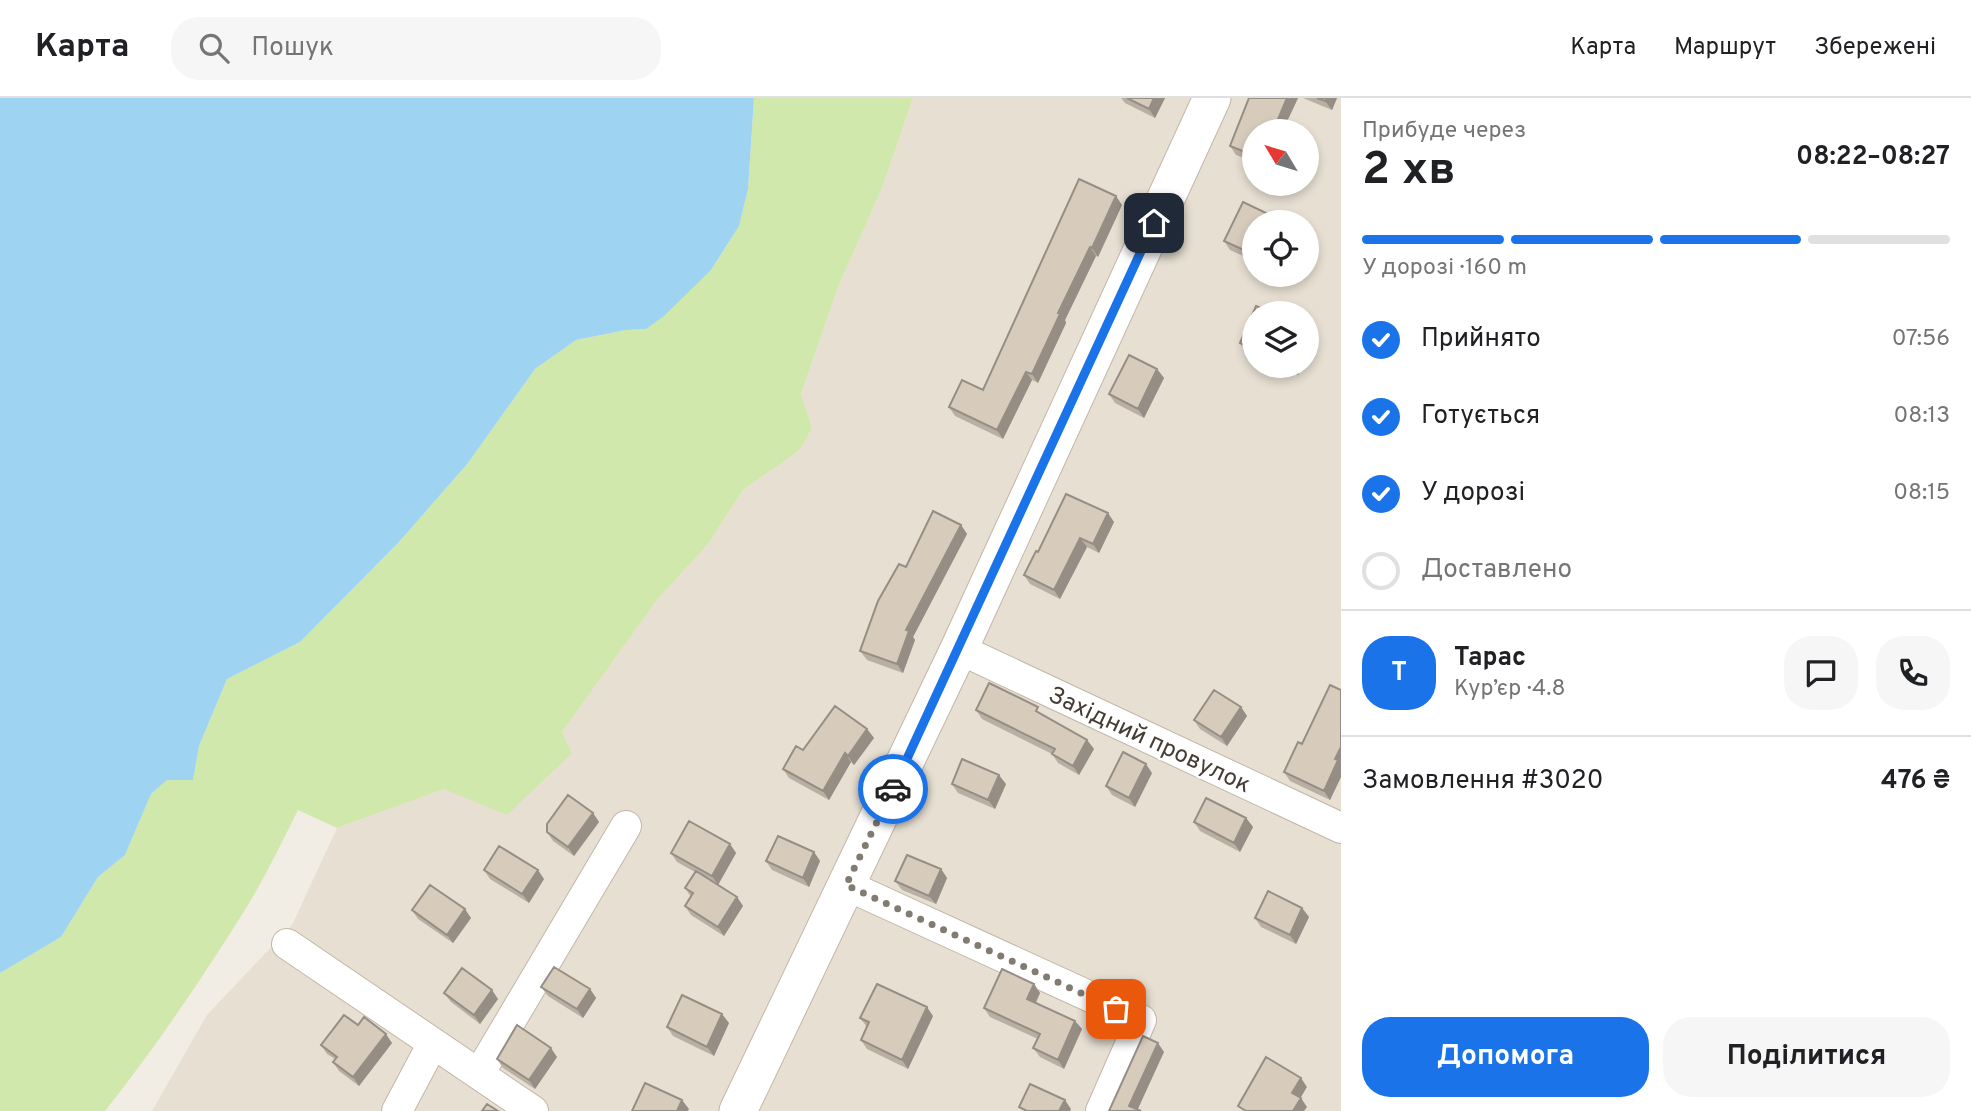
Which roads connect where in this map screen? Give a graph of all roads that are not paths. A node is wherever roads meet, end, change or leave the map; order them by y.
1 (1212, 98) edge
2 (959, 649) junction
3 (626, 826) dead end
4 (1341, 828) edge
5 (846, 885) junction
6 (287, 944) dead end
7 (433, 1043) junction
8 (479, 1074) junction
9 (397, 1111) edge
10 (533, 1111) edge
11 (738, 1111) edge
12 (1101, 1111) edge

1 - 2 street
2 - 4 street, Західний провулок
2 - 5 street
3 - 8 street
5 - 11 street
5 - 12 street
6 - 7 street
7 - 8 street
7 - 9 street
8 - 10 street

